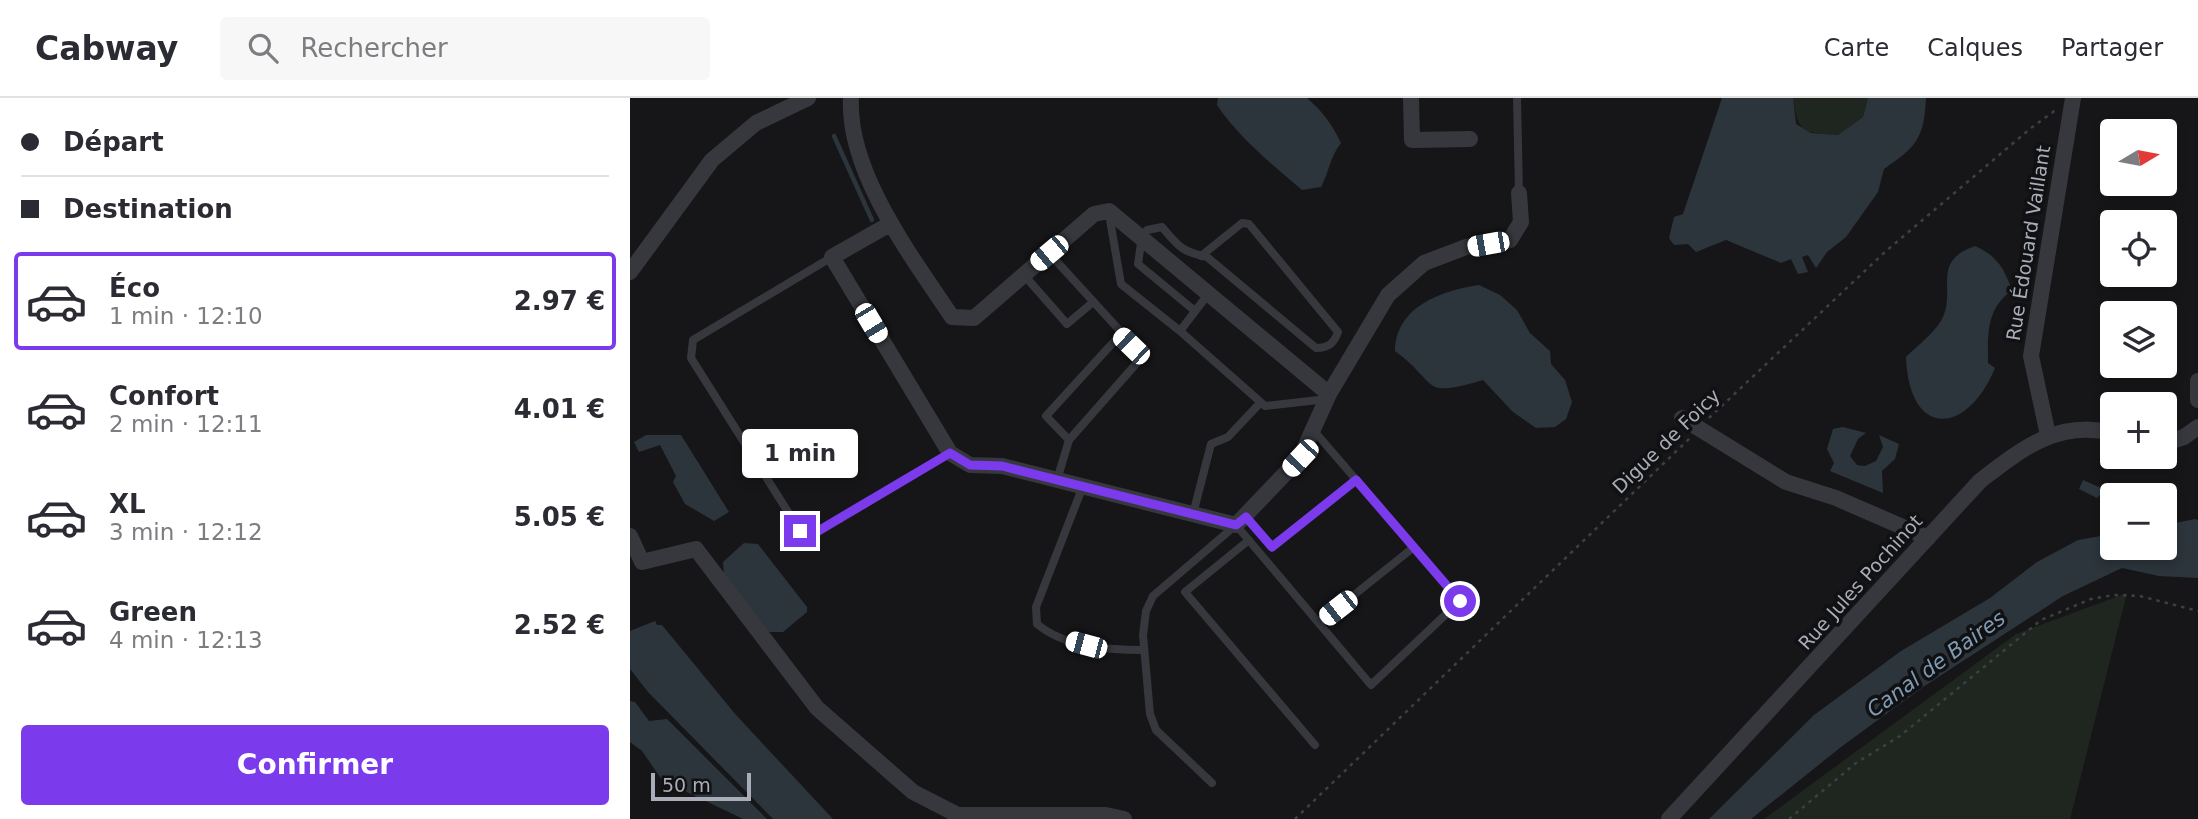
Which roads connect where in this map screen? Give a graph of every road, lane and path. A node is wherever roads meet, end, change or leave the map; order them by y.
1 (808, 98) edge
2 (851, 98) edge
3 (1411, 98) edge
4 (1517, 98) edge
5 (2072, 100) edge
6 (1470, 139) dead end
7 (1519, 193) joint
8 (1109, 211) junction
9 (890, 224) junction
10 (1142, 236) junction
11 (1049, 253) junction
12 (1201, 256) junction
13 (832, 257) junction
14 (630, 272) edge
15 (1024, 275) junction
16 (1209, 292) junction
17 (1092, 303) junction
18 (1195, 311) junction
19 (1180, 331) junction
20 (1120, 335) junction
21 (2198, 381) edge
22 (1328, 397) junction
23 (2198, 400) edge
24 (1260, 403) junction
25 (1682, 418) dead end
26 (2198, 427) edge
27 (1699, 430) junction
28 (1315, 432) junction
29 (2100, 432) edge
30 (2048, 435) junction
31 (2177, 439) edge
32 (1069, 440) junction
33 (950, 453) junction
34 (1057, 480) junction
35 (1356, 480) junction
36 (1083, 486) junction
37 (1193, 514) junction
38 (1241, 521) junction
39 (630, 536) edge
40 (1928, 538) junction
41 (1249, 540) junction
42 (1414, 548) junction
43 (2198, 611) edge
44 (1319, 623) junction
45 (1144, 650) junction
46 (1315, 745) dead end
47 (1212, 783) dead end
48 (1124, 819) edge
49 (1295, 819) edge
50 (1669, 819) edge
51 (1789, 819) edge

1 - 14 street
2 - 9 street
3 - 6 street
4 - 7 lane
5 - 27 path, Digue de Foicy
5 - 30 street, Rue Édouard Vaillant
7 - 22 street
8 - 10 street
8 - 11 street
8 - 19 lane
9 - 13 street
9 - 15 street
10 - 12 lane
10 - 16 street
10 - 18 lane
11 - 15 street
11 - 17 lane
12 - 12 lane
13 - 33 street
13 - 33 lane
15 - 17 lane
16 - 18 lane
16 - 22 street
17 - 20 lane
18 - 19 lane
19 - 24 lane
20 - 32 lane
20 - 32 lane
21 - 23 street
22 - 24 lane
22 - 28 street
24 - 37 lane
25 - 27 street
26 - 31 street
27 - 40 street
27 - 49 path, Digue de Foicy
28 - 35 lane
28 - 38 street
29 - 30 street, Rue Jules Pochinot
30 - 40 street, Rue Jules Pochinot
32 - 34 lane
33 - 34 street
34 - 36 street
35 - 38 lane
35 - 42 lane
36 - 37 street
36 - 45 lane
37 - 38 street
38 - 41 lane
38 - 45 lane
39 - 48 street
40 - 50 street, Rue Jules Pochinot
41 - 44 lane
41 - 46 lane
42 - 44 lane
42 - 44 lane
43 - 51 path
45 - 47 lane

